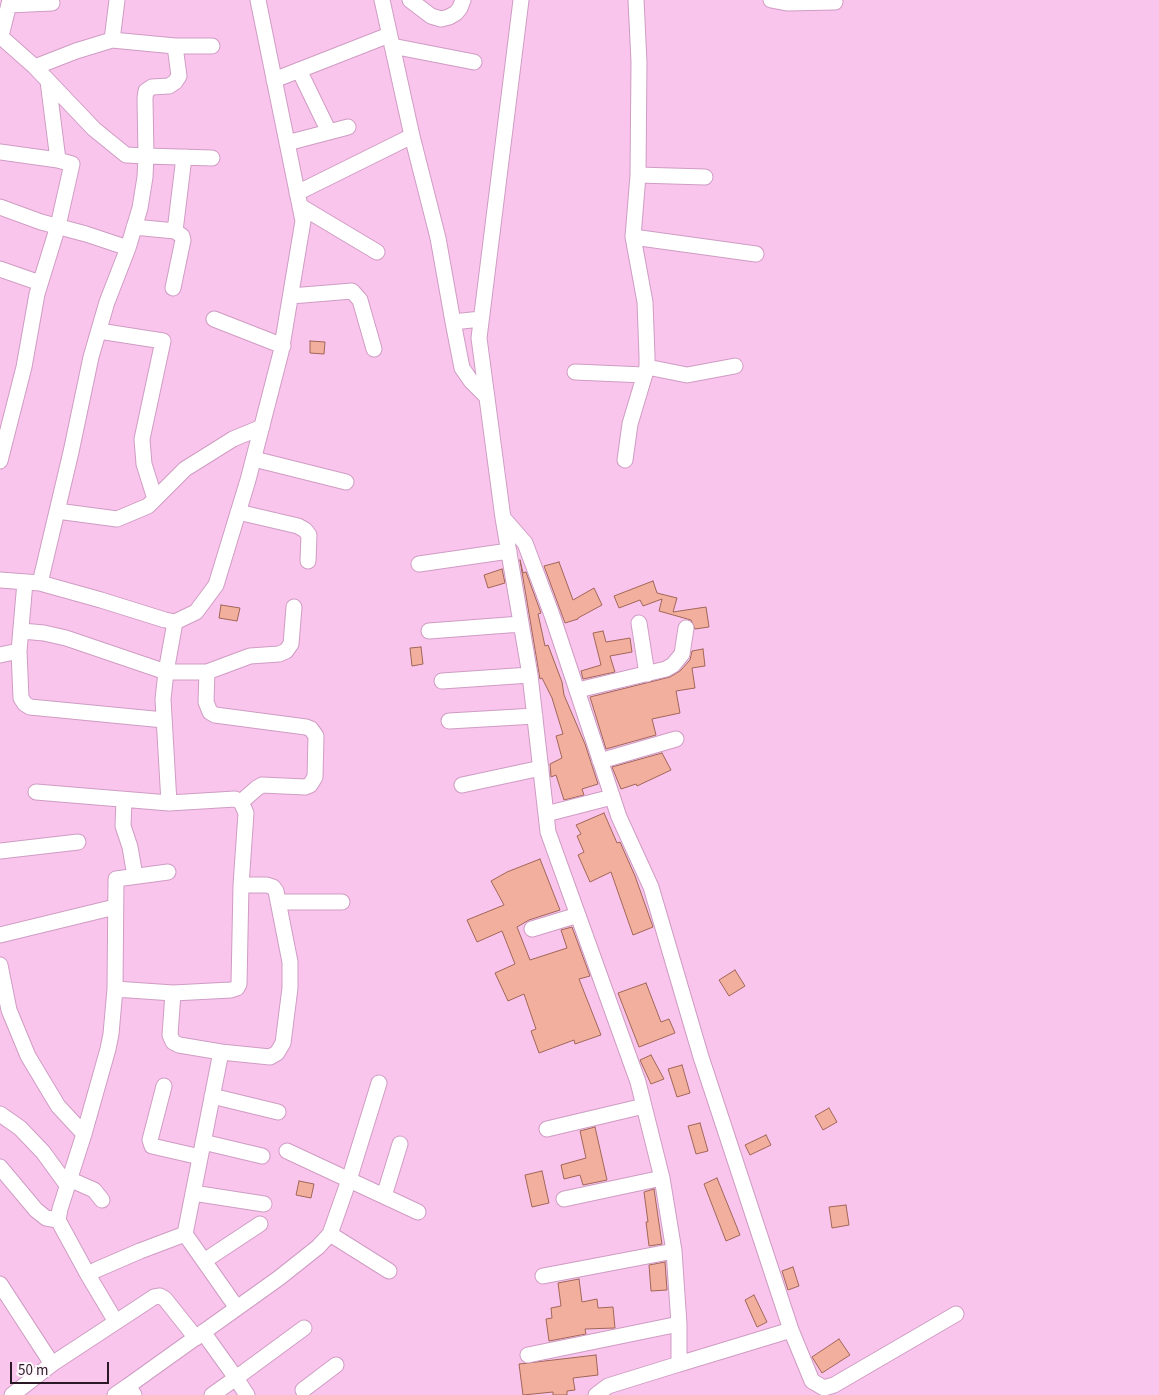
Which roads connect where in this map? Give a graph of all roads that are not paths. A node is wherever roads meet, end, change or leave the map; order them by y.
1 (117, 0) edge
2 (258, 0) edge
3 (382, 0) edge
4 (410, 0) edge
5 (462, 0) edge
6 (521, 0) edge
7 (636, 0) edge
8 (771, 0) edge
9 (9, 2) edge
10 (835, 2) dead end
11 (52, 3) dead end
12 (0, 36) edge
13 (112, 40) junction
14 (391, 41) junction
15 (175, 46) junction
16 (212, 46) dead end
17 (474, 62) dead end
18 (35, 67) junction
19 (299, 70) junction
20 (274, 80) junction
21 (48, 82) junction
22 (348, 127) dead end
23 (329, 132) junction
24 (412, 136) junction
25 (287, 143) junction
26 (0, 152) edge
27 (146, 156) junction
28 (184, 157) junction
29 (212, 158) dead end
30 (58, 160) junction
31 (638, 175) junction
32 (705, 177) dead end
33 (299, 200) junction
34 (0, 207) edge
35 (58, 226) junction
36 (134, 227) junction
37 (175, 231) junction
38 (633, 237) junction
39 (128, 248) junction
40 (378, 252) dead end
41 (756, 254) dead end
42 (0, 269) edge
43 (40, 283) junction
44 (173, 288) dead end
45 (291, 296) junction
46 (214, 319) dead end
47 (481, 319) junction
48 (453, 322) junction
49 (99, 331) junction
50 (283, 346) junction
51 (374, 349) dead end
52 (735, 366) dead end
53 (645, 371) junction
54 (575, 372) dead end
55 (487, 397) junction
56 (262, 427) junction
57 (1, 454) edge
58 (254, 459) junction
59 (625, 460) dead end
60 (346, 482) dead end
61 (155, 499) junction
62 (57, 511) junction
63 (238, 512) junction
64 (503, 518) junction
65 (509, 551) junction
66 (308, 562) dead end
67 (419, 564) dead end
68 (0, 580) edge
69 (33, 582) junction
70 (294, 607) dead end
71 (175, 622) junction
72 (639, 623) dead end
73 (522, 624) junction
74 (686, 628) dead end
75 (22, 631) junction
76 (428, 631) dead end
77 (19, 651) junction
78 (0, 655) edge
79 (166, 672) junction
80 (207, 672) junction
81 (647, 674) junction
82 (530, 675) junction
83 (442, 681) dead end
84 (578, 690) junction
85 (535, 716) junction
86 (164, 720) junction
87 (449, 721) dead end
88 (676, 739) dead end
89 (600, 761) junction
90 (541, 768) junction
91 (462, 785) dead end
92 (36, 792) dead end
93 (612, 797) junction
94 (124, 800) junction
95 (241, 802) junction
96 (169, 803) junction
97 (546, 814) junction
98 (78, 842) dead end
99 (0, 851) edge
100 (168, 872) dead end
101 (135, 876) junction
102 (241, 885) junction
103 (278, 902) junction
104 (342, 902) dead end
105 (115, 907) junction
106 (578, 914) junction
107 (532, 929) dead end
108 (0, 935) edge
109 (0, 965) edge
110 (2, 984) edge
111 (115, 989) junction
112 (173, 992) junction
113 (221, 1052) junction
114 (379, 1083) dead end
115 (164, 1086) dead end
116 (212, 1096) junction
117 (644, 1106) junction
118 (278, 1112) dead end
119 (0, 1114) edge
120 (547, 1130) dead end
121 (84, 1134) junction
122 (203, 1142) junction
123 (400, 1144) dead end
124 (286, 1152) dead end
125 (262, 1156) dead end
126 (200, 1157) junction
127 (0, 1166) edge
128 (662, 1178) junction
129 (350, 1180) junction
130 (68, 1182) junction
131 (193, 1193) junction
132 (384, 1196) junction
133 (564, 1199) dead end
134 (102, 1200) dead end
135 (264, 1204) dead end
136 (418, 1212) dead end
137 (58, 1220) junction
138 (260, 1224) dead end
139 (185, 1234) junction
140 (330, 1234) junction
141 (674, 1251) junction
142 (204, 1261) junction
143 (389, 1271) dead end
144 (88, 1275) junction
145 (542, 1276) dead end
146 (0, 1284) edge
147 (237, 1308) junction
148 (956, 1314) dead end
149 (116, 1322) junction
150 (679, 1324) junction
151 (304, 1328) dead end
152 (791, 1330) junction
153 (199, 1335) junction
154 (528, 1355) dead end
155 (52, 1364) junction
156 (679, 1364) junction
157 (336, 1365) dead end
158 (236, 1378) junction
159 (130, 1391) edge
160 (302, 1393) edge
161 (12, 1395) edge
162 (115, 1395) edge
163 (212, 1395) edge
164 (247, 1395) edge
165 (596, 1395) edge

1 - 13 street
2 - 20 street
3 - 14 street
4 - 5 street
6 - 47 street
7 - 31 street
8 - 10 street
9 - 11 street
9 - 12 street
12 - 18 street
13 - 15 street
13 - 18 street
14 - 17 street
14 - 19 street
14 - 24 street
15 - 16 street
15 - 27 street
18 - 21 street
19 - 20 street
19 - 23 street
20 - 25 street
21 - 27 street
21 - 30 street
22 - 23 street
23 - 25 street
24 - 33 street
24 - 48 street
25 - 33 street
26 - 30 street
27 - 28 street
27 - 36 street
28 - 29 street
28 - 37 street
30 - 35 street
31 - 32 street
31 - 38 street
33 - 40 street
33 - 45 street
34 - 35 street
35 - 39 street
35 - 43 street
36 - 37 street
36 - 39 street
37 - 44 street
38 - 41 street
38 - 53 street
39 - 49 street
42 - 43 street
43 - 57 street
45 - 50 street
45 - 51 street
46 - 50 street
47 - 48 street
47 - 55 street
48 - 55 street
49 - 61 street
49 - 62 street
50 - 56 street
52 - 53 street
53 - 54 street
53 - 59 street
55 - 64 street
56 - 58 street
56 - 61 street
58 - 60 street
58 - 63 street
61 - 62 street
62 - 69 street
63 - 66 street
63 - 71 street
64 - 65 street
64 - 84 street
65 - 67 street
65 - 73 street
68 - 69 street
69 - 71 street
69 - 75 street
70 - 80 street
71 - 79 street
72 - 81 street
73 - 76 street
73 - 82 street
74 - 81 street
75 - 77 street
75 - 79 street
77 - 78 street
77 - 86 street
79 - 80 street
79 - 86 street
80 - 95 street
81 - 84 street
82 - 83 street
82 - 85 street
84 - 89 street
85 - 87 street
85 - 90 street
86 - 96 street
88 - 89 street
89 - 93 street
90 - 91 street
90 - 97 street
92 - 94 street
93 - 97 street
93 - 152 street
94 - 96 street
94 - 101 street
95 - 96 street
95 - 102 street
97 - 106 street
98 - 99 street
100 - 101 street
101 - 105 street
102 - 103 street
102 - 112 street
103 - 104 street
103 - 113 street
105 - 108 street
105 - 111 street
106 - 107 street
106 - 117 street
109 - 110 street
110 - 121 street
111 - 112 street
111 - 121 street
112 - 113 street
113 - 116 street
114 - 129 street
115 - 126 street
116 - 118 street
116 - 122 street
117 - 120 street
117 - 128 street
119 - 130 street
121 - 130 street
122 - 125 street
122 - 126 street
123 - 132 street
124 - 129 street
126 - 131 street
127 - 137 street
128 - 133 street
128 - 141 street
129 - 132 street
129 - 140 street
130 - 134 street
130 - 137 street
131 - 135 street
131 - 139 street
132 - 136 street
137 - 144 street
138 - 142 street
139 - 142 street
139 - 144 street
140 - 143 street
140 - 147 street
141 - 145 street
141 - 150 street
142 - 147 street
144 - 149 street
146 - 155 street
147 - 153 street
148 - 152 street
149 - 153 street
149 - 155 street
150 - 154 street
150 - 156 street
151 - 158 street
152 - 156 street
153 - 158 street
153 - 159 street
155 - 161 street
156 - 165 street
157 - 160 street
158 - 163 street
158 - 164 street
159 - 162 street

